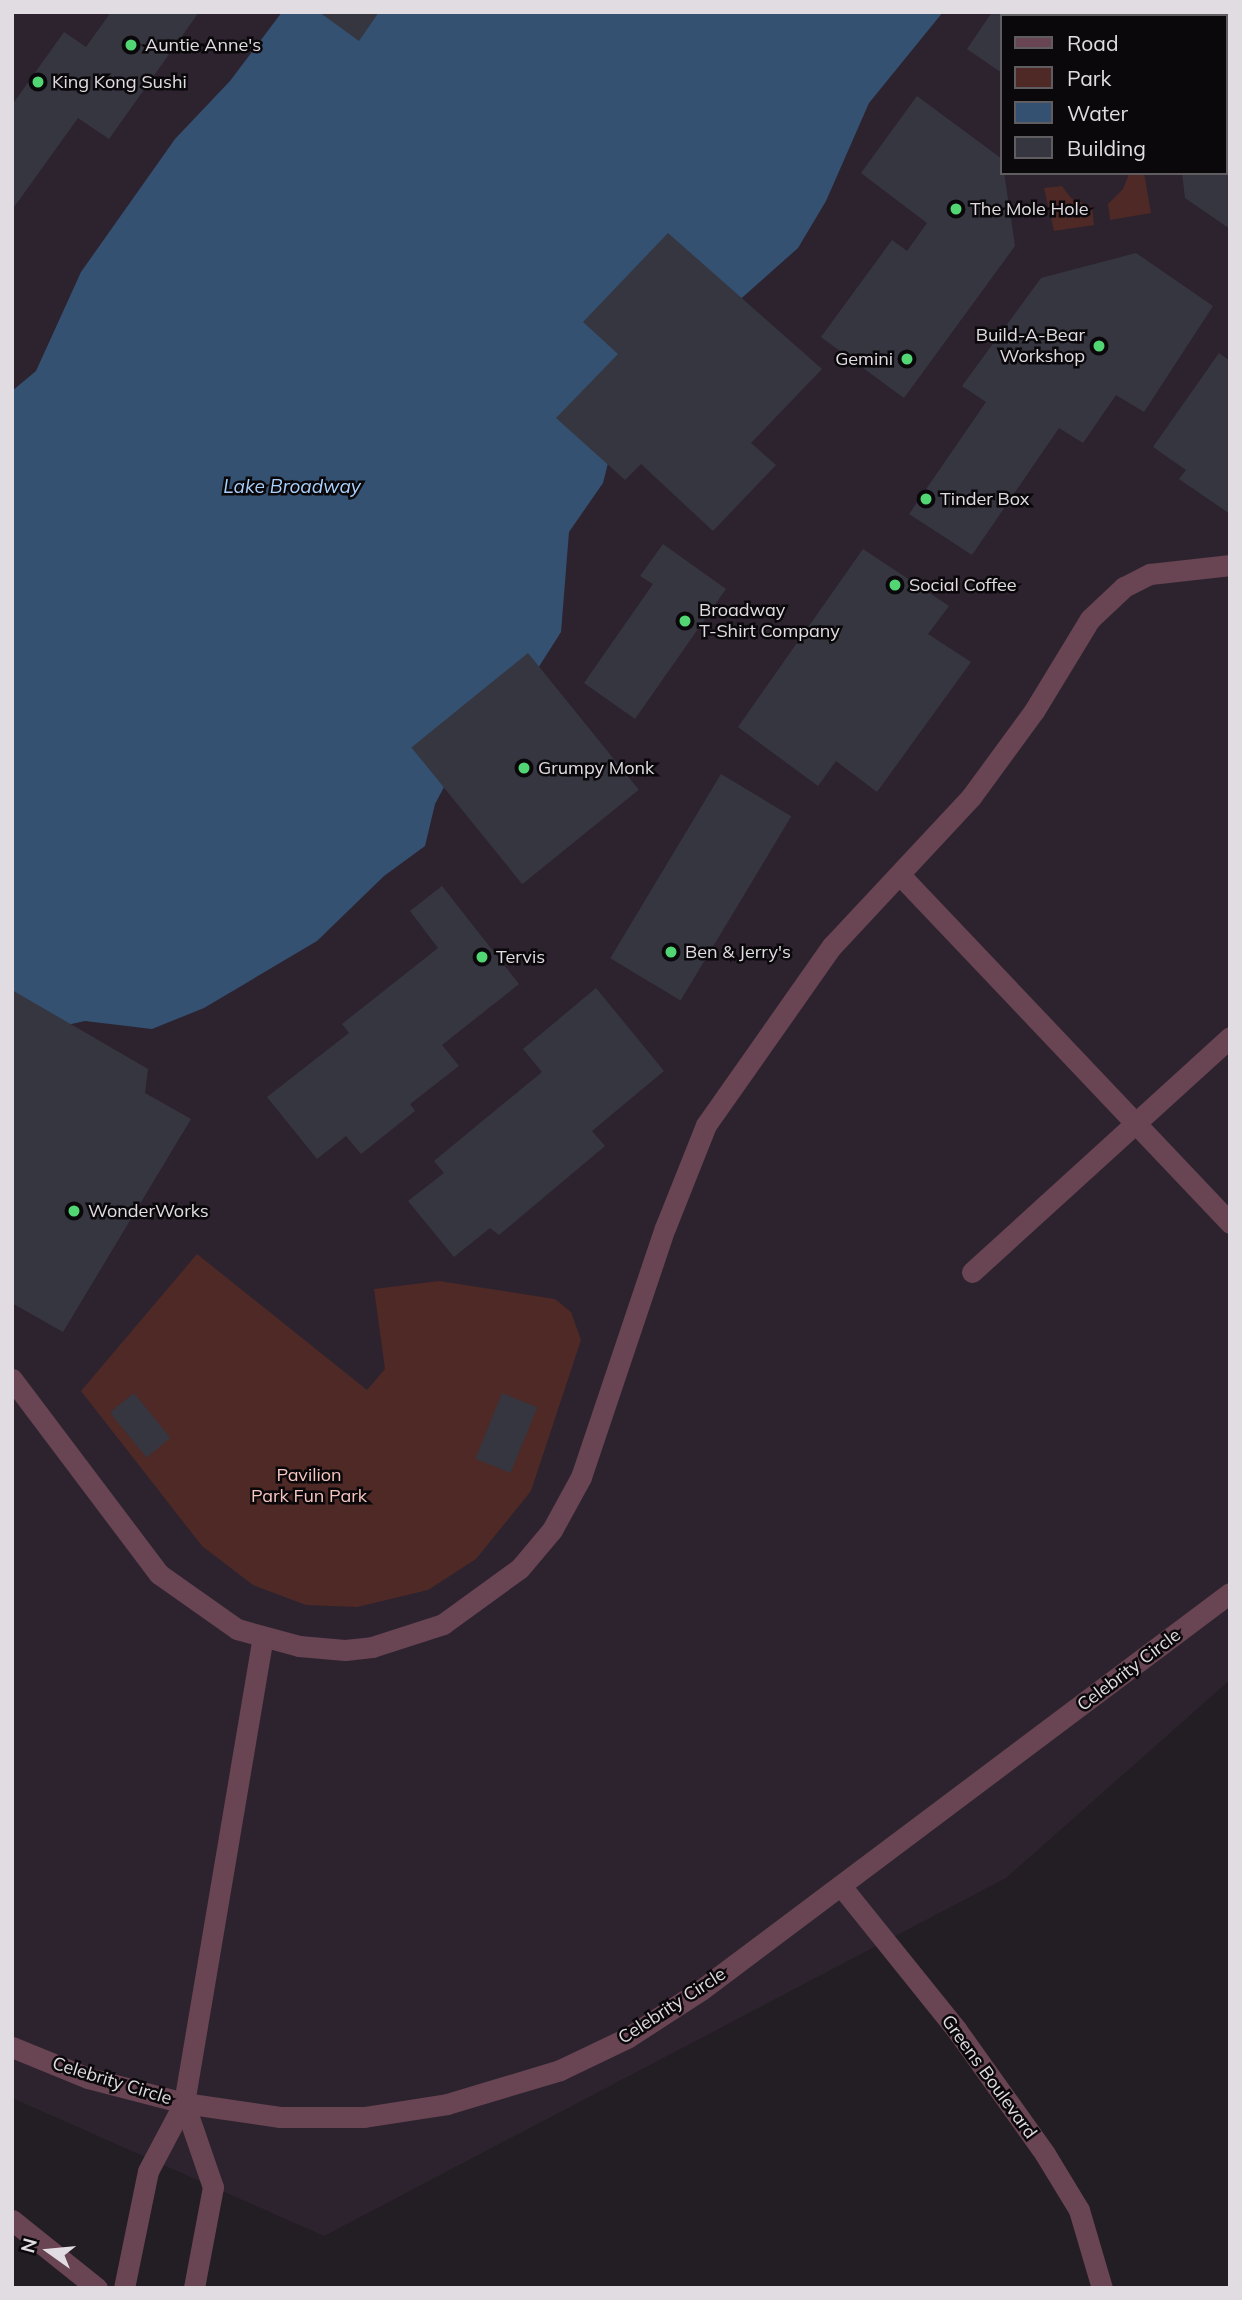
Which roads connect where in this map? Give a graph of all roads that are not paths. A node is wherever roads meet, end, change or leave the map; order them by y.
1 (1230, 565) edge
2 (900, 875) junction
3 (1230, 1037) edge
4 (1133, 1125) junction
5 (1230, 1223) edge
6 (972, 1272) dead end
7 (12, 1379) edge
8 (1230, 1593) edge
9 (263, 1638) junction
10 (841, 1886) junction
11 (12, 2047) edge
12 (184, 2103) junction
13 (12, 2220) edge
14 (97, 2288) edge
15 (124, 2288) edge
16 (194, 2288) edge
17 (1102, 2288) edge

1 - 2 street
2 - 4 street
2 - 9 street
3 - 4 street
4 - 5 street
4 - 6 street
7 - 9 street
8 - 10 street, Celebrity Circle
9 - 12 street
10 - 12 street, Celebrity Circle
10 - 17 street, Greens Boulevard
11 - 12 street, Celebrity Circle
12 - 15 street
12 - 16 street
13 - 14 street

